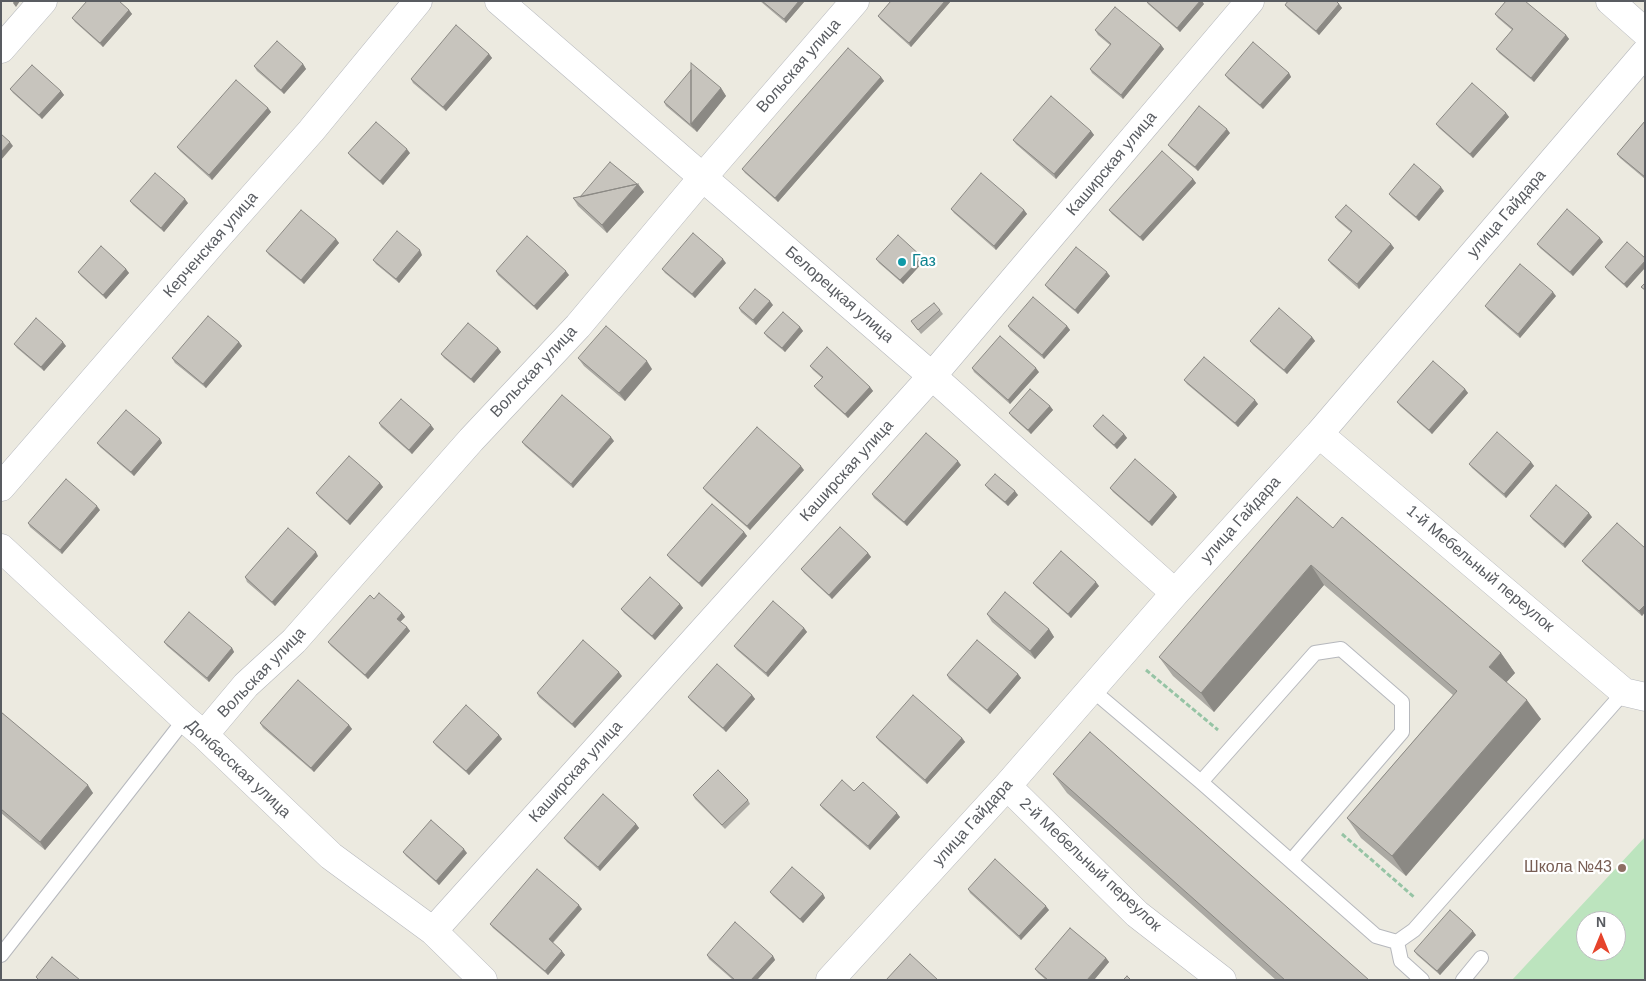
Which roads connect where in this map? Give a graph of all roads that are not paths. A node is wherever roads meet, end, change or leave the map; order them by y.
1 (42, 1) edge
2 (418, 1) edge
3 (499, 1) edge
4 (854, 1) edge
5 (1250, 1) edge
6 (1610, 1) edge
7 (1645, 32) edge
8 (1, 48) edge
9 (1645, 53) edge
10 (703, 177) junction
11 (932, 376) junction
12 (1319, 434) junction
13 (1, 487) edge
14 (1, 548) edge
15 (1176, 593) junction
16 (1091, 689) junction
17 (1634, 694) edge
18 (194, 727) junction
19 (1201, 782) junction
20 (1007, 786) junction
21 (1291, 861) junction
22 (433, 931) junction
23 (1397, 942) junction
24 (1, 955) edge
25 (1481, 958) dead end
26 (482, 980) edge
27 (830, 980) edge
28 (1222, 980) edge
29 (1422, 980) edge
30 (1463, 980) edge

1 - 8 street
2 - 13 street, Керченская улица
3 - 10 street, Белорецкая улица
4 - 10 street, Вольская улица
5 - 11 street, Каширская улица
6 - 7 street
9 - 12 street, улица Гайдара
10 - 11 street, Белорецкая улица
10 - 18 street, Вольская улица
11 - 15 street, Белорецкая улица
11 - 22 street, Каширская улица
12 - 15 street, улица Гайдара
12 - 17 street, 1-й Мебельный переулок
14 - 18 street, Донбасская улица
15 - 16 street, улица Гайдара
16 - 19 lane
16 - 20 street, улица Гайдара
17 - 23 lane
18 - 22 street, Донбасская улица
18 - 24 lane
19 - 21 lane
19 - 21 lane
20 - 27 street, улица Гайдара
20 - 28 street, 2-й Мебельный переулок
21 - 23 lane
22 - 26 street, Донбасская улица
23 - 29 lane
25 - 30 lane

